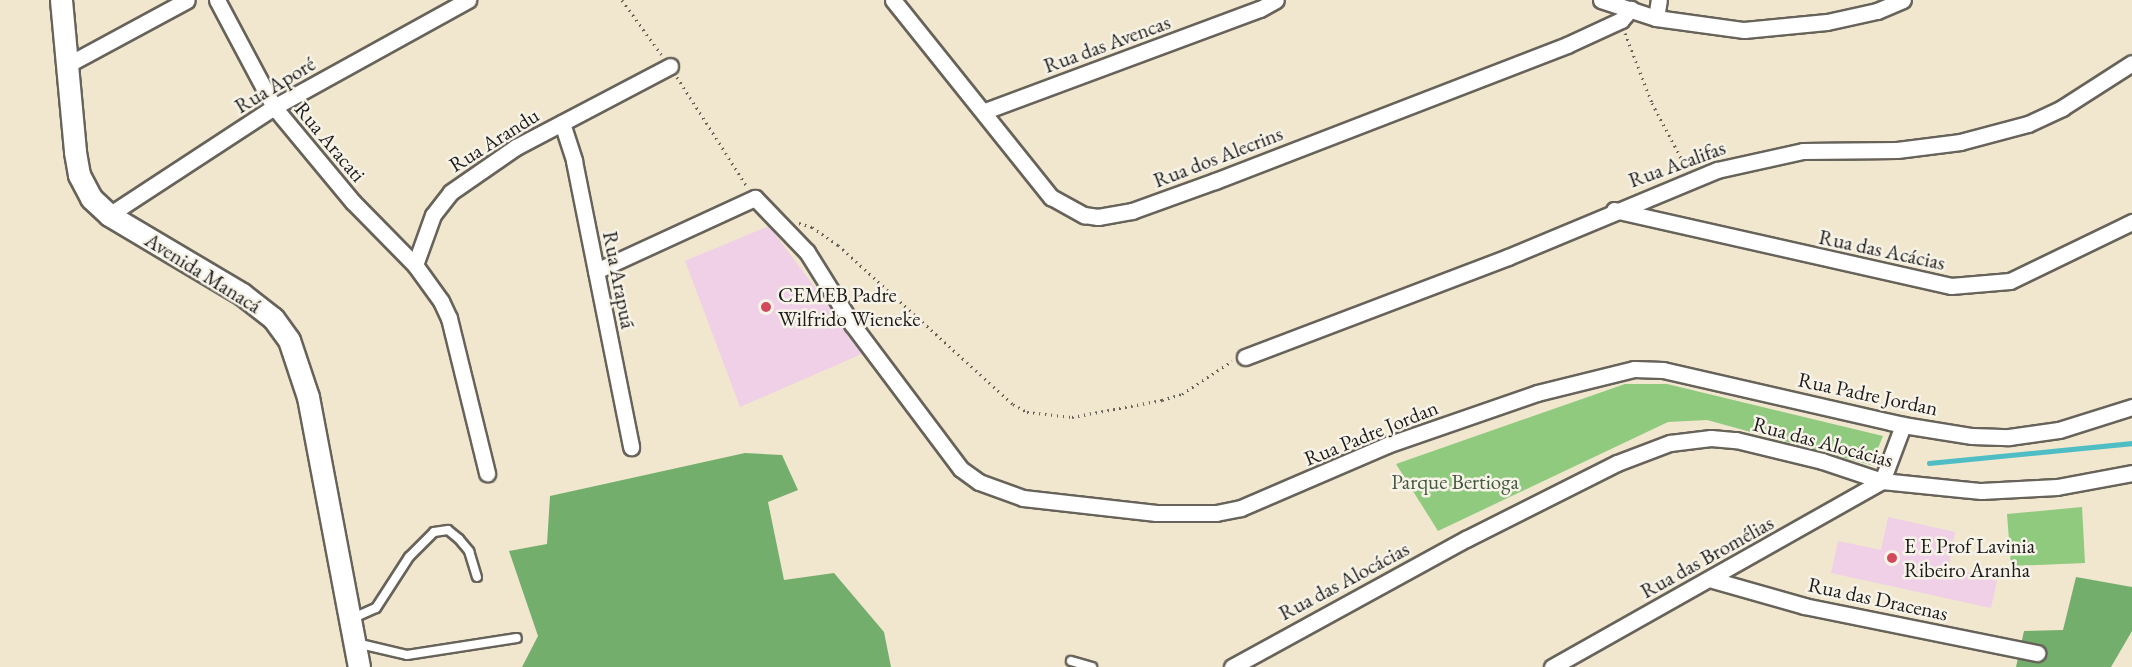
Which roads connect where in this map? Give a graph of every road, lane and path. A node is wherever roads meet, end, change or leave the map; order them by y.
1 (61, 0) edge
2 (187, 0) edge
3 (217, 0) edge
4 (468, 0) edge
5 (622, 0) edge
6 (893, 0) edge
7 (1276, 0) edge
8 (1601, 0) edge
9 (1659, 0) edge
10 (1903, 0) edge
11 (1626, 15) junction
12 (1656, 18) junction
13 (2132, 63) edge
14 (67, 65) junction
15 (670, 66) junction
16 (274, 107) junction
17 (985, 111) junction
18 (562, 123) junction
19 (1692, 179) junction
20 (755, 198) junction
21 (1614, 210) junction
22 (109, 215) junction
23 (780, 220) junction
24 (2132, 222) edge
25 (415, 265) junction
26 (596, 271) junction
27 (1245, 357) joint
28 (2132, 407) edge
29 (1903, 425) junction
30 (631, 447) dead end
31 (487, 473) dead end
32 (2132, 473) edge
33 (1882, 482) junction
34 (477, 577) dead end
35 (1713, 580) junction
36 (350, 619) junction
37 (517, 638) dead end
38 (354, 643) junction
39 (2037, 653) dead end
40 (1071, 661) dead end
41 (359, 667) edge
42 (1092, 667) edge
43 (1232, 667) edge
44 (1552, 667) edge

1 - 14 street, Avenida Manacá
2 - 14 street
3 - 16 street, Rua Aracati
4 - 16 street, Rua Aporé
5 - 15 path
6 - 17 street, Rua dos Alecrins
7 - 17 street, Rua das Avencas
8 - 11 street
9 - 12 street
10 - 12 street
11 - 12 street
11 - 17 street, Rua dos Alecrins
11 - 19 path
13 - 19 street, Rua Acalifas
14 - 22 street, Avenida Manacá
15 - 18 street, Rua Arandu
15 - 20 path
16 - 22 street, Rua Aporé
16 - 25 street, Rua Aracati
18 - 25 street, Rua Arandu
18 - 26 street, Rua Arapuã
19 - 21 street, Rua Acalifas
20 - 23 street, Rua Padre Jordan
20 - 26 street
21 - 24 street, Rua das Acácias
21 - 27 street, Rua Acalifas
22 - 36 street, Avenida Manacá
23 - 27 path
23 - 29 street, Rua Padre Jordan
25 - 31 street
26 - 30 street, Rua Arapuã
28 - 29 street, Rua Padre Jordan
29 - 33 street
32 - 33 street, Rua das Alocácias
33 - 35 street, Rua das Bromélias
33 - 43 street, Rua das Alocácias
34 - 36 lane
35 - 39 street, Rua das Dracenas
35 - 44 street, Rua das Bromélias
36 - 38 street, Avenida Manacá
37 - 38 lane
38 - 41 street, Avenida Manacá
40 - 42 lane

